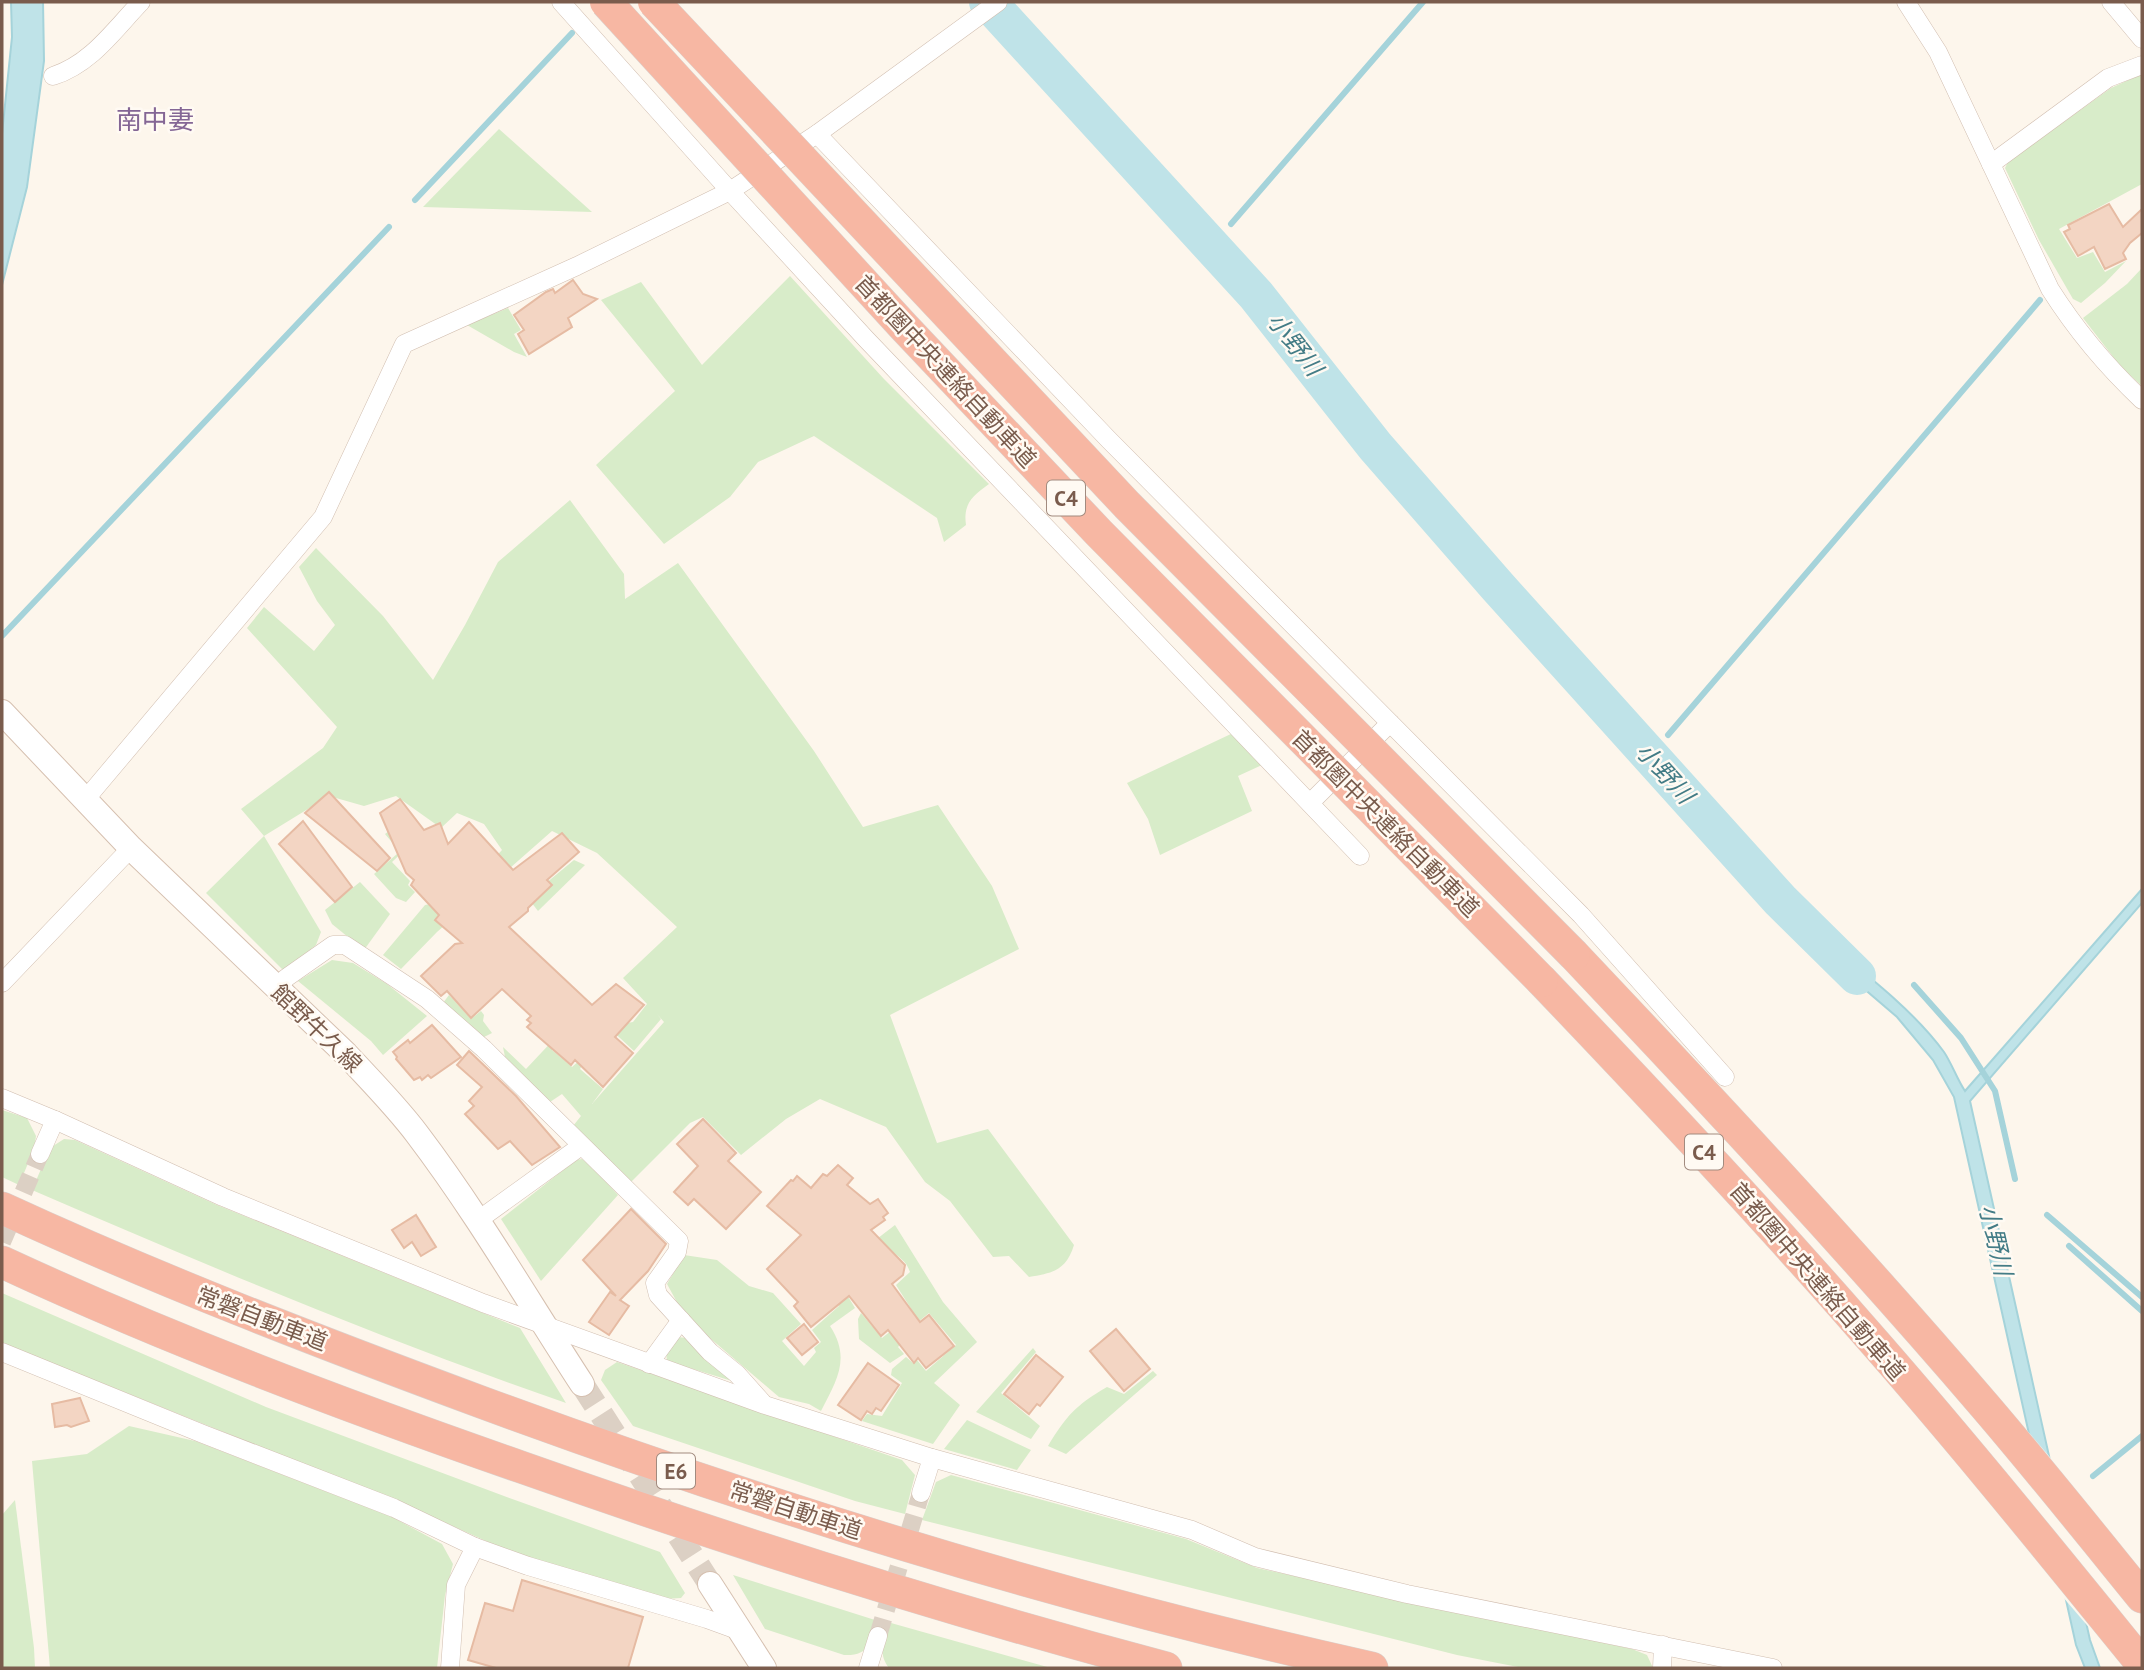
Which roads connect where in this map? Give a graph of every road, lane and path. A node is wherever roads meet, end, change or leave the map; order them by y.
1 (141, 2) edge
2 (561, 2) edge
3 (606, 2) edge
4 (654, 2) edge
5 (998, 2) edge
6 (1906, 2) edge
7 (2111, 2) edge
8 (2142, 39) edge
9 (2142, 65) edge
10 (53, 76) dead end
11 (817, 134) junction
12 (1991, 164) junction
13 (730, 191) junction
14 (2142, 400) edge
15 (2, 712) edge
16 (1390, 723) junction
17 (85, 800) junction
18 (1310, 803) junction
19 (131, 848) junction
20 (1360, 856) dead end
21 (2, 983) edge
22 (277, 989) junction
23 (1725, 1077) dead end
24 (2, 1098) edge
25 (55, 1120) junction
26 (581, 1146) junction
27 (40, 1154) tunnel mouth
28 (2, 1208) edge
29 (477, 1221) junction
30 (2, 1262) edge
31 (681, 1320) junction
32 (542, 1323) junction
33 (2, 1352) edge
34 (649, 1364) junction
35 (582, 1384) tunnel mouth
36 (765, 1405) junction
37 (932, 1458) junction
38 (921, 1493) tunnel mouth
39 (475, 1547) junction
40 (710, 1584) tunnel mouth
41 (2142, 1597) edge
42 (740, 1631) junction
43 (878, 1636) tunnel mouth
44 (1663, 1645) junction
45 (2142, 1664) edge
46 (450, 1668) edge
47 (764, 1668) edge
48 (869, 1668) edge
49 (1166, 1668) edge
50 (1372, 1668) edge
51 (1661, 1668) edge
52 (1773, 1668) edge

1 - 10 street
2 - 13 street
3 - 45 highway, 首都圏中央連絡自動車道 / C4, bridge
4 - 41 highway, 首都圏中央連絡自動車道 / C4, bridge
5 - 11 street
6 - 12 street
7 - 8 street
9 - 12 street
11 - 13 street
11 - 16 street
12 - 14 street
13 - 17 street
13 - 18 street
15 - 17 main road, 館野牛久線
16 - 18 street
16 - 23 street
17 - 19 main road, 館野牛久線
18 - 20 street
19 - 21 street
19 - 22 main road, 館野牛久線
22 - 26 street
22 - 29 main road, 館野牛久線
24 - 25 street
25 - 27 street
25 - 32 street
26 - 29 street
26 - 31 street
28 - 50 highway, 常磐自動車道 / E6
29 - 32 main road, 館野牛久線
30 - 49 highway, 常磐自動車道 / E6
31 - 34 street
31 - 36 street
32 - 34 street
32 - 35 main road, 館野牛久線
33 - 39 street
34 - 36 street
36 - 37 street
37 - 38 street
37 - 44 street
39 - 42 street
39 - 46 street
40 - 42 main road
42 - 47 main road
43 - 48 street
44 - 51 street
44 - 52 street

